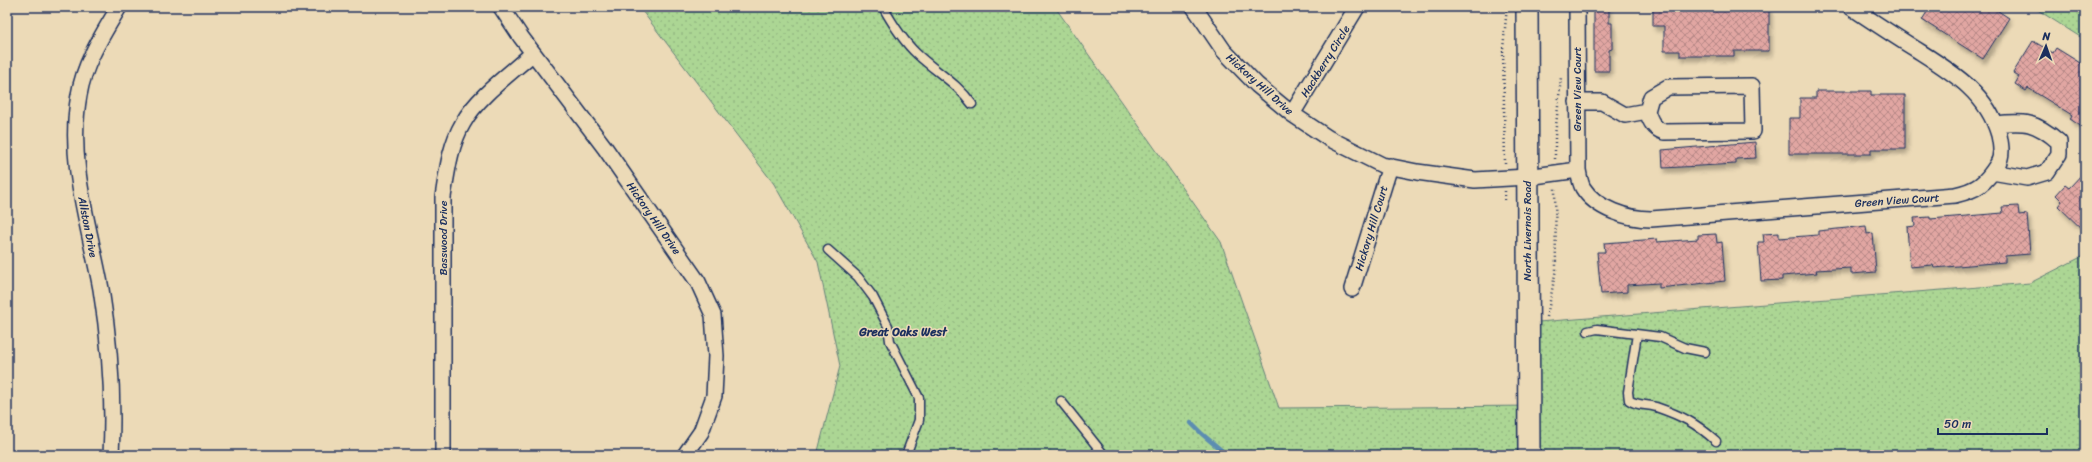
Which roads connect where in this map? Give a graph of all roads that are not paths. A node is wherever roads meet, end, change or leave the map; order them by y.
1 (119, 7) edge
2 (501, 7) edge
3 (883, 7) edge
4 (1194, 7) edge
5 (1357, 7) edge
6 (1527, 7) edge
7 (1577, 7) edge
8 (1851, 7) edge
9 (533, 53) junction
10 (1577, 102) junction
11 (972, 104) dead end
12 (1647, 111) junction
13 (1292, 114) junction
14 (1995, 124) junction
15 (1390, 166) junction
16 (1578, 170) junction
17 (1992, 172) junction
18 (1527, 178) junction
19 (828, 250) dead end
20 (1352, 289) dead end
21 (1588, 331) dead end
22 (1636, 334) junction
23 (1705, 352) dead end
24 (1061, 401) dead end
25 (1716, 441) dead end
26 (111, 455) edge
27 (443, 455) edge
28 (685, 455) edge
29 (906, 455) edge
30 (1104, 455) edge
31 (1529, 455) edge

1 - 26 street, Allston Drive
2 - 9 street, Hickory Hill Drive
3 - 11 lane
4 - 13 street, Hickory Hill Drive
5 - 13 street, Hackberry Circle
6 - 18 main road, North Livernois Road
7 - 10 street, Green View Court
8 - 14 street, Green View Court
9 - 27 street, Basswood Drive
9 - 28 street, Hickory Hill Drive
10 - 12 street
10 - 16 street, Green View Court
12 - 12 street
13 - 15 street, Hickory Hill Drive
14 - 17 street, Green View Court
14 - 17 street
15 - 18 street, Hickory Hill Drive
15 - 20 street, Hickory Hill Court
16 - 17 street, Green View Court
16 - 18 street
18 - 31 main road, North Livernois Road
19 - 29 lane
21 - 22 lane
22 - 23 lane
22 - 25 lane
24 - 30 lane

